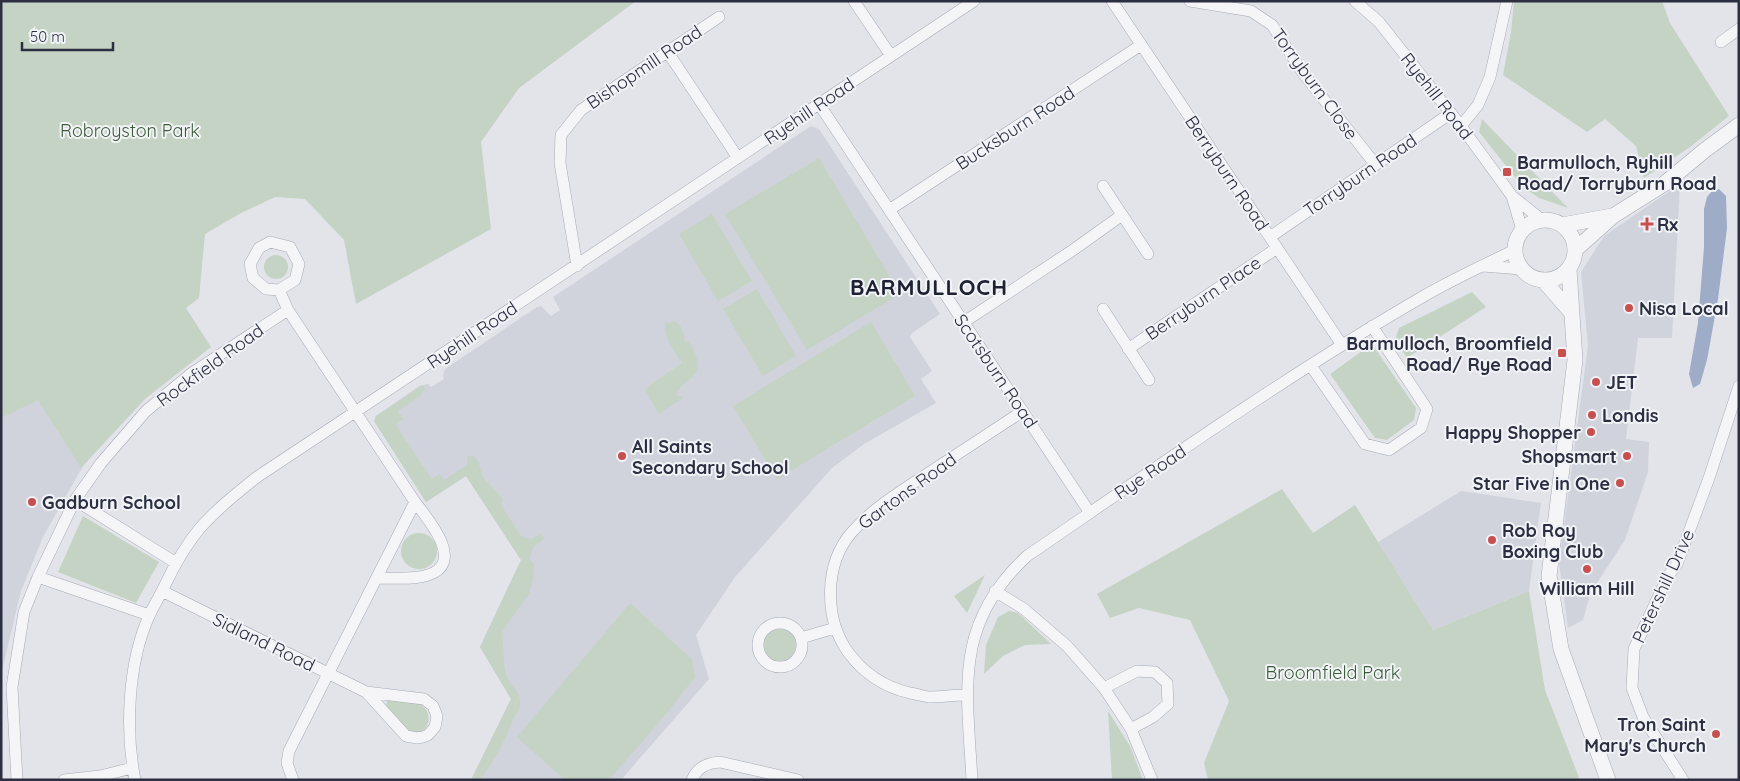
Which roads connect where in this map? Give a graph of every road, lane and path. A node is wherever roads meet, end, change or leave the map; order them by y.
1 (854, 1) edge
2 (974, 1) edge
3 (1112, 1) edge
4 (1190, 1) edge
5 (1356, 1) edge
6 (1507, 1) edge
7 (719, 17) dead end
8 (1739, 29) edge
9 (1721, 42) dead end
10 (1141, 45) junction
11 (667, 51) junction
12 (891, 56) junction
13 (819, 104) junction
14 (1451, 112) junction
15 (1739, 125) edge
16 (1461, 126) junction
17 (738, 158) junction
18 (1375, 164) junction
19 (1103, 186) dead end
20 (1512, 196) junction
21 (889, 210) junction
22 (1122, 215) junction
23 (1613, 216) junction
24 (1542, 220) junction
25 (1562, 224) junction
26 (1522, 230) junction
27 (1270, 237) junction
28 (1277, 248) junction
29 (1515, 250) junction
30 (1576, 250) junction
31 (1148, 254) dead end
32 (577, 266) junction
33 (1482, 266) junction
34 (1522, 269) junction
35 (1568, 269) junction
36 (1543, 280) junction
37 (279, 290) junction
38 (1103, 309) dead end
39 (288, 310) junction
40 (1571, 312) junction
41 (964, 322) junction
42 (1372, 326) junction
43 (1342, 345) junction
44 (1128, 349) junction
45 (1311, 366) junction
46 (1149, 380) dead end
47 (1739, 386) edge
48 (1023, 411) junction
49 (356, 412) junction
50 (75, 500) junction
51 (416, 502) junction
52 (1090, 513) junction
53 (176, 563) junction
54 (38, 577) junction
55 (377, 578) junction
56 (162, 591) junction
57 (995, 591) junction
58 (149, 615) junction
59 (835, 628) junction
60 (801, 638) dead end
61 (330, 674) junction
62 (1104, 688) junction
63 (366, 692) junction
64 (967, 695) junction
65 (1131, 729) junction
66 (134, 774) edge
67 (17, 780) edge
68 (64, 780) edge
69 (293, 780) edge
70 (692, 780) edge
71 (798, 780) edge
72 (972, 780) edge
73 (1152, 780) edge
74 (1608, 780) edge
75 (1683, 780) edge

1 - 12 street
2 - 12 street, Ryehill Road
3 - 10 street, Berryburn Road
4 - 18 street, Torryburn Close
5 - 14 street, Ryehill Road
6 - 16 street
7 - 11 street, Bishopmill Road
8 - 9 street
10 - 21 street, Bucksburn Road
10 - 27 street, Berryburn Road
11 - 17 street
11 - 32 street, Bishopmill Road
12 - 13 street, Ryehill Road
13 - 17 street, Ryehill Road
13 - 21 street, Scotsburn Road
14 - 16 street, Ryehill Road
14 - 18 street, Torryburn Road
15 - 23 street
16 - 20 street, Ryehill Road
17 - 32 street, Ryehill Road
18 - 27 street, Torryburn Road
19 - 22 street
20 - 24 street, Ryehill Road
20 - 26 street, Ryehill Road
21 - 41 street, Scotsburn Road
22 - 31 street
22 - 41 street
23 - 25 street
23 - 30 street
24 - 25 street
24 - 26 street
25 - 30 street
26 - 29 street
27 - 28 street, Berryburn Road
28 - 43 street, Berryburn Road
28 - 44 street, Berryburn Place
29 - 33 street, Rye Road
29 - 34 street
30 - 35 street
32 - 49 street, Ryehill Road
33 - 34 street
33 - 42 street, Rye Road
34 - 36 street
35 - 36 street
35 - 40 street
36 - 40 street
37 - 37 street
37 - 39 street
38 - 44 street, Berryburn Place
39 - 49 street
39 - 50 street, Rockfield Road
40 - 74 street
41 - 48 street, Scotsburn Road
42 - 43 street, Rye Road
42 - 45 street
43 - 45 street, Rye Road
44 - 46 street, Berryburn Place
45 - 52 street, Rye Road
47 - 75 street, Petershill Drive
48 - 52 street, Scotsburn Road
48 - 59 street, Gartons Road
49 - 51 street
49 - 53 street, Ryehill Road
50 - 53 street
50 - 54 street, Rockfield Road
51 - 55 street
51 - 55 street
52 - 57 street, Rye Road
53 - 56 street, Ryehill Road
54 - 58 street
54 - 67 street, Rockfield Road
55 - 61 street
56 - 58 street, Ryehill Road
56 - 61 street, Sidland Road
57 - 62 street
57 - 64 street, Rye Road
58 - 66 street, Ryehill Road
59 - 60 street
59 - 64 street, Gartons Road
61 - 63 street, Sidland Road
61 - 69 street
62 - 65 street
62 - 65 street
63 - 63 street, Sidland Road
64 - 72 street, Rye Road
65 - 73 street
66 - 68 street
70 - 71 street

